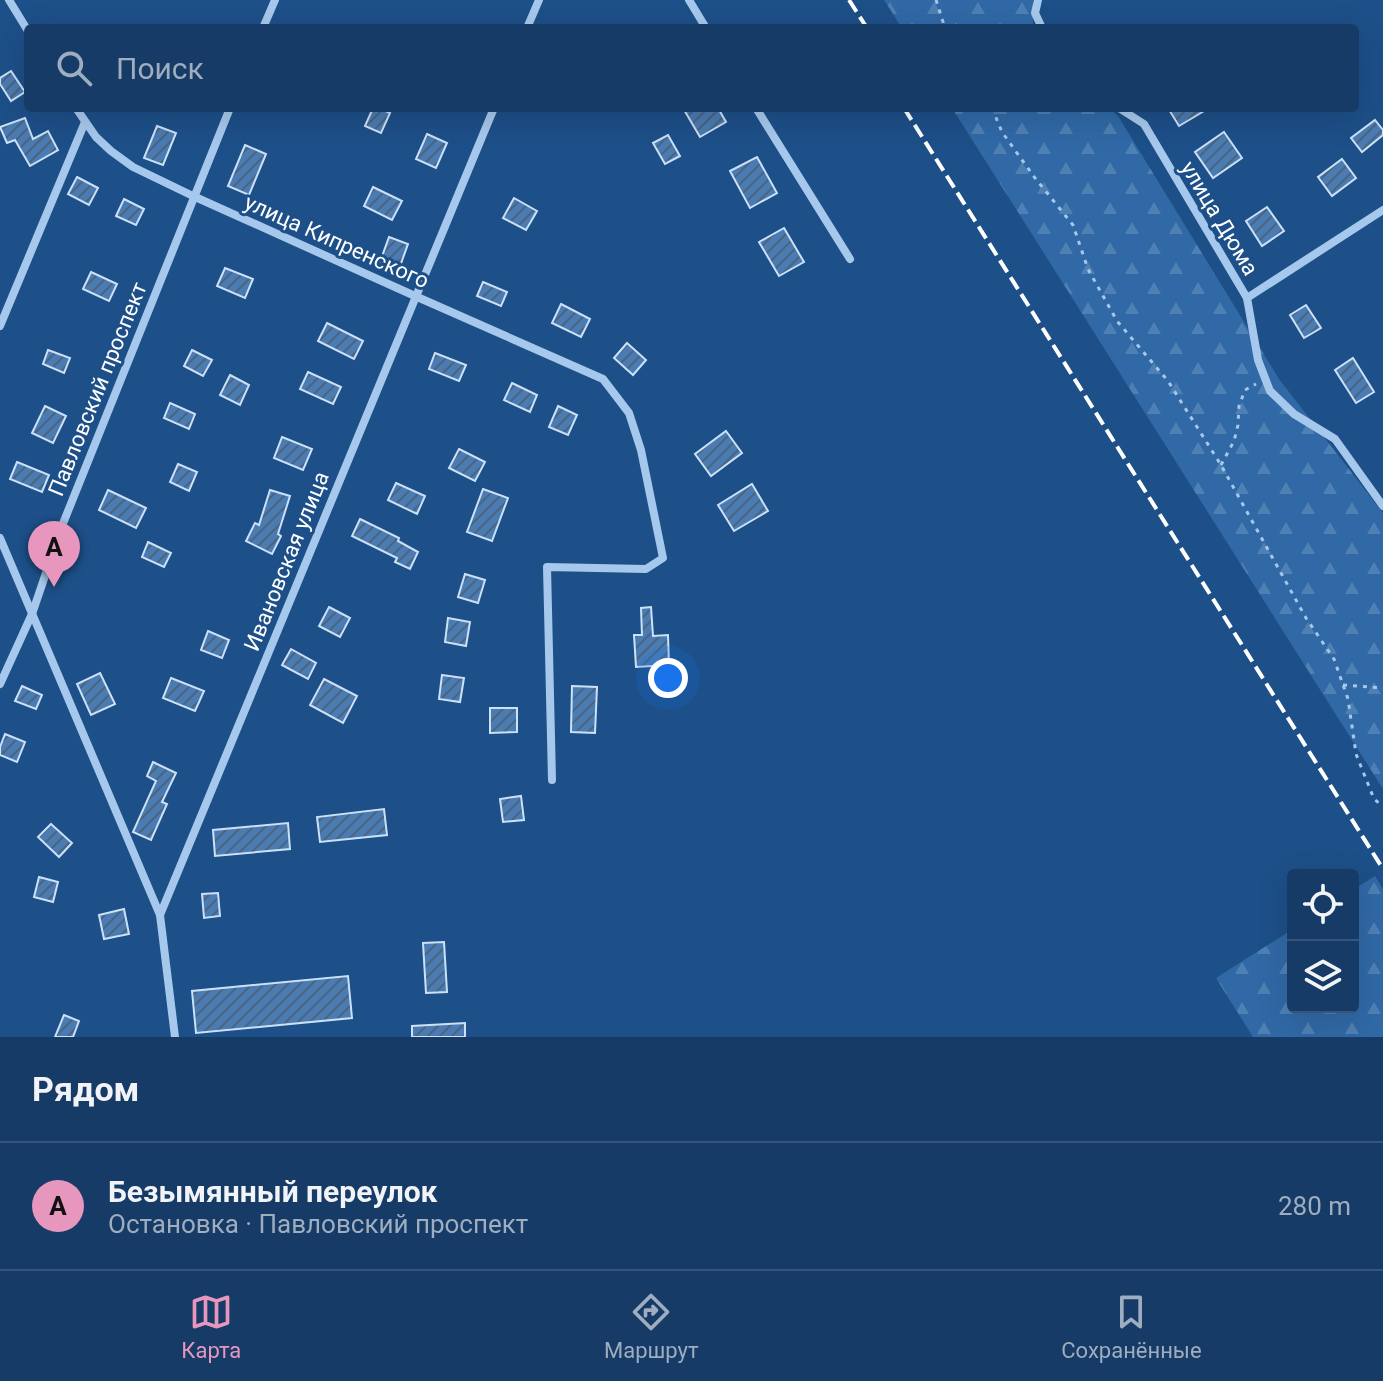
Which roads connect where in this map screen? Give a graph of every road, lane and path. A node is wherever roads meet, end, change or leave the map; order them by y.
1 (9, 0) edge
2 (275, 0) edge
3 (539, 0) edge
4 (689, 0) edge
5 (936, 0) edge
6 (1038, 0) edge
7 (24, 24) edge
8 (265, 24) edge
9 (529, 24) edge
10 (704, 24) edge
11 (944, 24) edge
12 (1040, 24) edge
13 (79, 112) edge
14 (228, 112) edge
15 (492, 112) edge
16 (758, 112) edge
17 (994, 112) edge
18 (1125, 112) edge
19 (85, 122) junction
20 (193, 196) junction
21 (1383, 210) edge
22 (850, 259) dead end
23 (415, 296) junction
24 (1247, 298) junction
25 (0, 326) edge
26 (1265, 379) junction
27 (1221, 465) junction
28 (1383, 506) edge
29 (0, 538) edge
30 (32, 614) junction
31 (0, 684) edge
32 (1342, 685) junction
33 (1383, 688) edge
34 (552, 780) dead end
35 (1383, 802) edge
36 (160, 915) junction
37 (175, 1037) edge

1 - 7 street
2 - 8 street
3 - 9 street
4 - 10 street
5 - 11 path
6 - 12 street
13 - 19 street, улица Кипренского
14 - 20 street, Павловский проспект
15 - 23 street, Ивановская улица
16 - 22 street
17 - 27 path
18 - 24 street, улица Дюма
19 - 20 street, улица Кипренского
19 - 25 street
20 - 23 street, улица Кипренского
20 - 30 street, Павловский проспект
21 - 24 street
23 - 34 street, улица Кипренского
23 - 36 street, Ивановская улица
24 - 26 street, улица Дюма
26 - 27 path
26 - 28 street, улица Дюма
27 - 32 path
29 - 30 street
30 - 31 street, Павловский проспект
30 - 36 street
32 - 33 path
32 - 35 path
36 - 37 street, Ивановская улица

